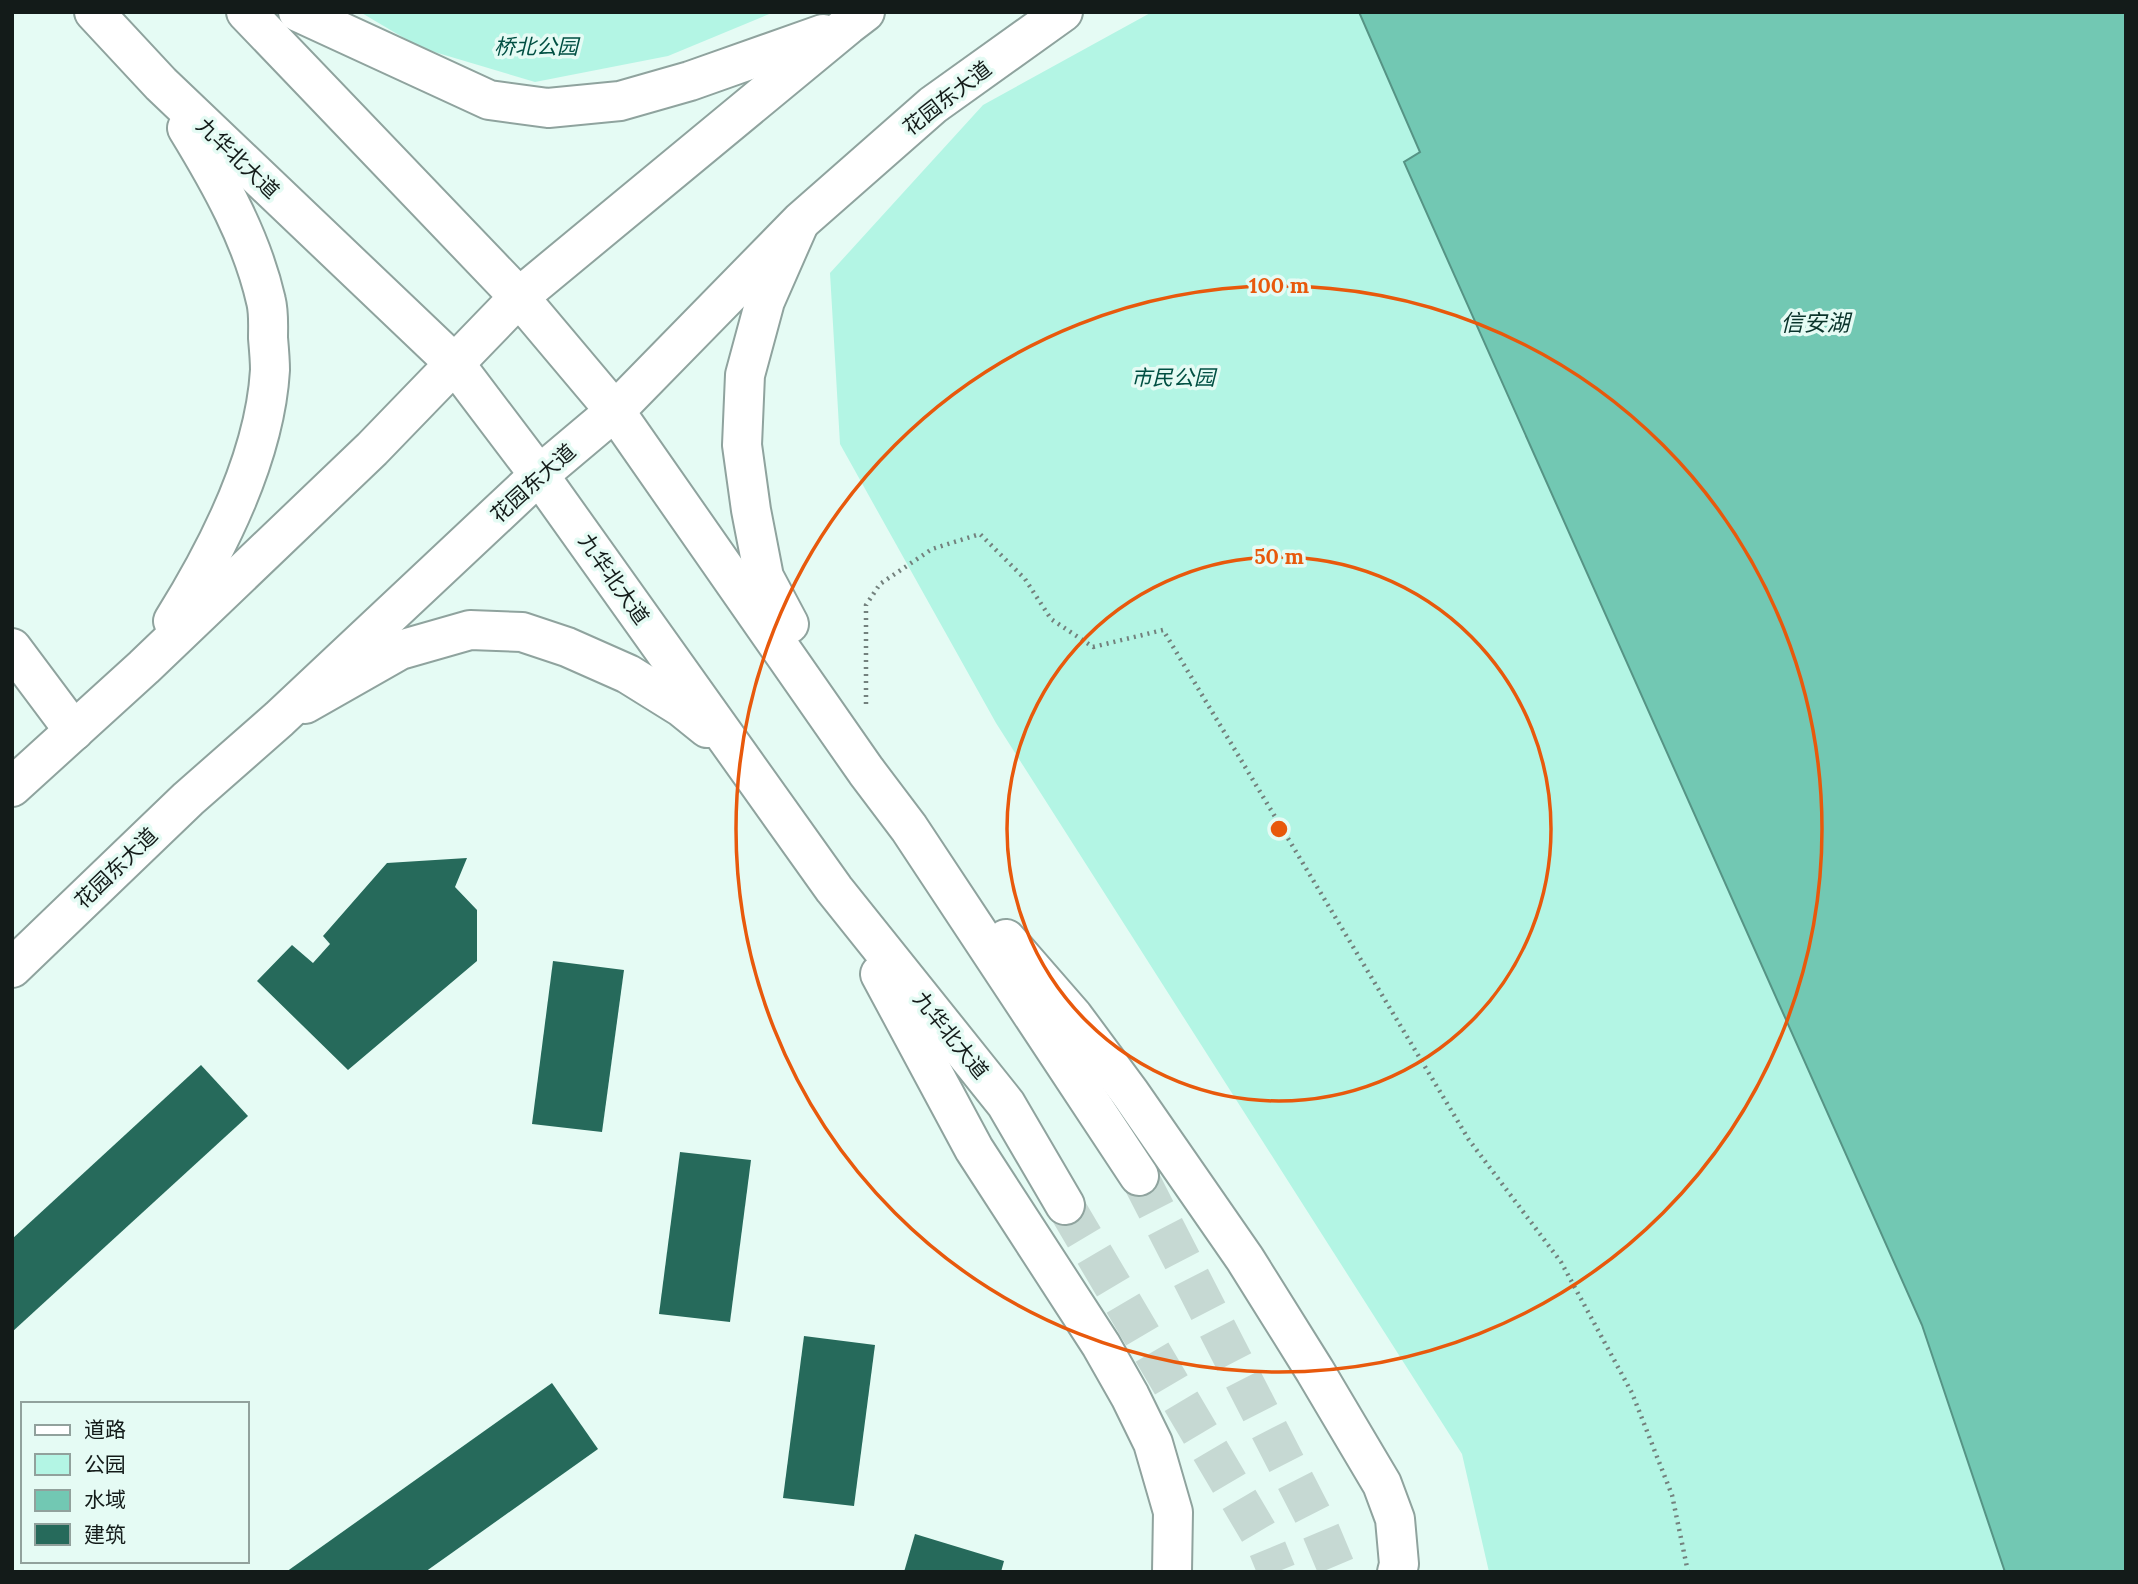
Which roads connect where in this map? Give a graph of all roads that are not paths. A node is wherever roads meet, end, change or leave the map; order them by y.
1 (94, 12) edge
2 (246, 12) edge
3 (298, 12) edge
4 (1063, 12) edge
5 (857, 18) edge
6 (161, 84) junction
7 (800, 221) junction
8 (519, 297) junction
9 (456, 364) junction
10 (615, 411) junction
11 (539, 475) junction
12 (12, 648) edge
13 (144, 667) junction
14 (279, 719) junction
15 (74, 731) junction
16 (741, 757) junction
17 (866, 771) junction
18 (12, 788) edge
19 (909, 828) junction
20 (834, 889) junction
21 (12, 968) edge
22 (1139, 1176) tunnel mouth
23 (1065, 1205) tunnel mouth
24 (1172, 1572) edge
25 (1397, 1572) edge

1 - 6 main road, 九华北大道
2 - 8 main road
3 - 5 main road
4 - 7 main road, 花园东大道
5 - 8 main road
6 - 9 main road, 九华北大道
6 - 13 main road
7 - 10 main road, 花园东大道
7 - 17 main road
8 - 9 main road
8 - 10 main road
9 - 11 main road, 九华北大道
9 - 13 main road
10 - 11 main road, 花园东大道
10 - 17 main road
11 - 14 main road, 花园东大道
11 - 16 main road, 九华北大道
12 - 15 main road
13 - 15 main road
14 - 16 main road
14 - 21 main road, 花园东大道
15 - 18 main road
16 - 20 main road, 九华北大道
17 - 19 main road
19 - 22 main road
19 - 25 main road
20 - 23 main road, 九华北大道
20 - 24 main road

